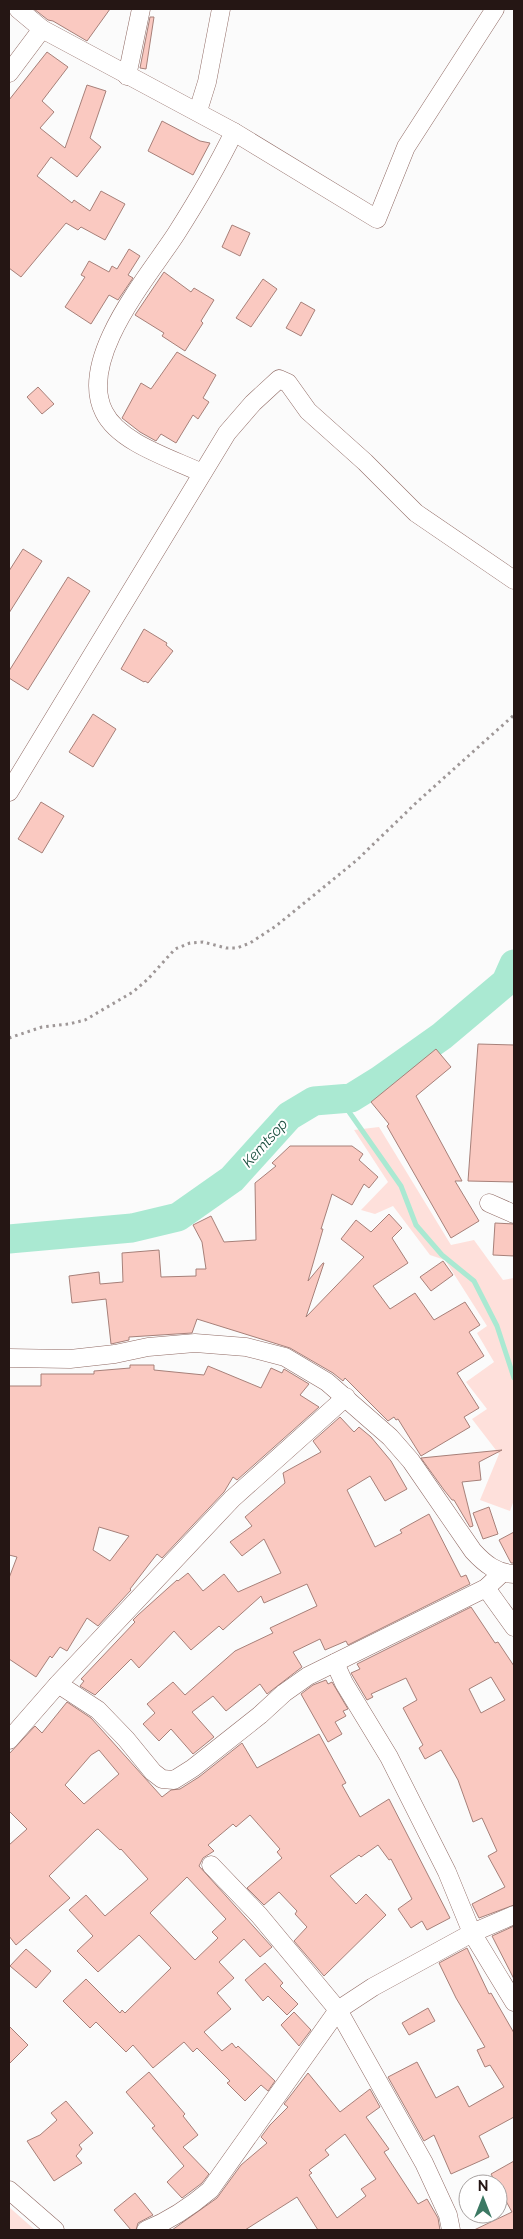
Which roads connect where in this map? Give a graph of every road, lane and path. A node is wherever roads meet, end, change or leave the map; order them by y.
1 (18, 9) edge
2 (141, 9) edge
3 (221, 9) edge
4 (495, 9) edge
5 (42, 29) junction
6 (9, 73) edge
7 (127, 76) junction
8 (198, 111) junction
9 (234, 132) junction
10 (202, 473) junction
11 (514, 580) edge
12 (514, 715) edge
13 (9, 792) edge
14 (9, 1038) edge
15 (488, 1203) dead end
16 (514, 1214) edge
17 (9, 1358) edge
18 (346, 1398) junction
19 (508, 1574) edge
20 (486, 1588) junction
21 (514, 1627) edge
22 (335, 1663) junction
23 (58, 1684) junction
24 (9, 1740) edge
25 (211, 1865) dead end
26 (514, 1915) edge
27 (472, 1933) junction
28 (514, 2002) edge
29 (338, 2010) junction
30 (9, 2190) edge
31 (55, 2230) edge
32 (146, 2230) edge
33 (451, 2230) edge

1 - 5 street
2 - 7 street
3 - 8 street
4 - 9 street
5 - 6 street
5 - 7 street
7 - 8 street
8 - 9 street
9 - 10 street
10 - 11 street
10 - 13 street
12 - 14 path
15 - 16 street
17 - 18 street
18 - 19 street
18 - 23 street
19 - 20 street
20 - 21 street
20 - 22 street
22 - 23 street
22 - 27 street
23 - 24 street
25 - 29 street
26 - 27 street
27 - 28 street
27 - 29 street
29 - 32 street
29 - 33 street
30 - 31 street

